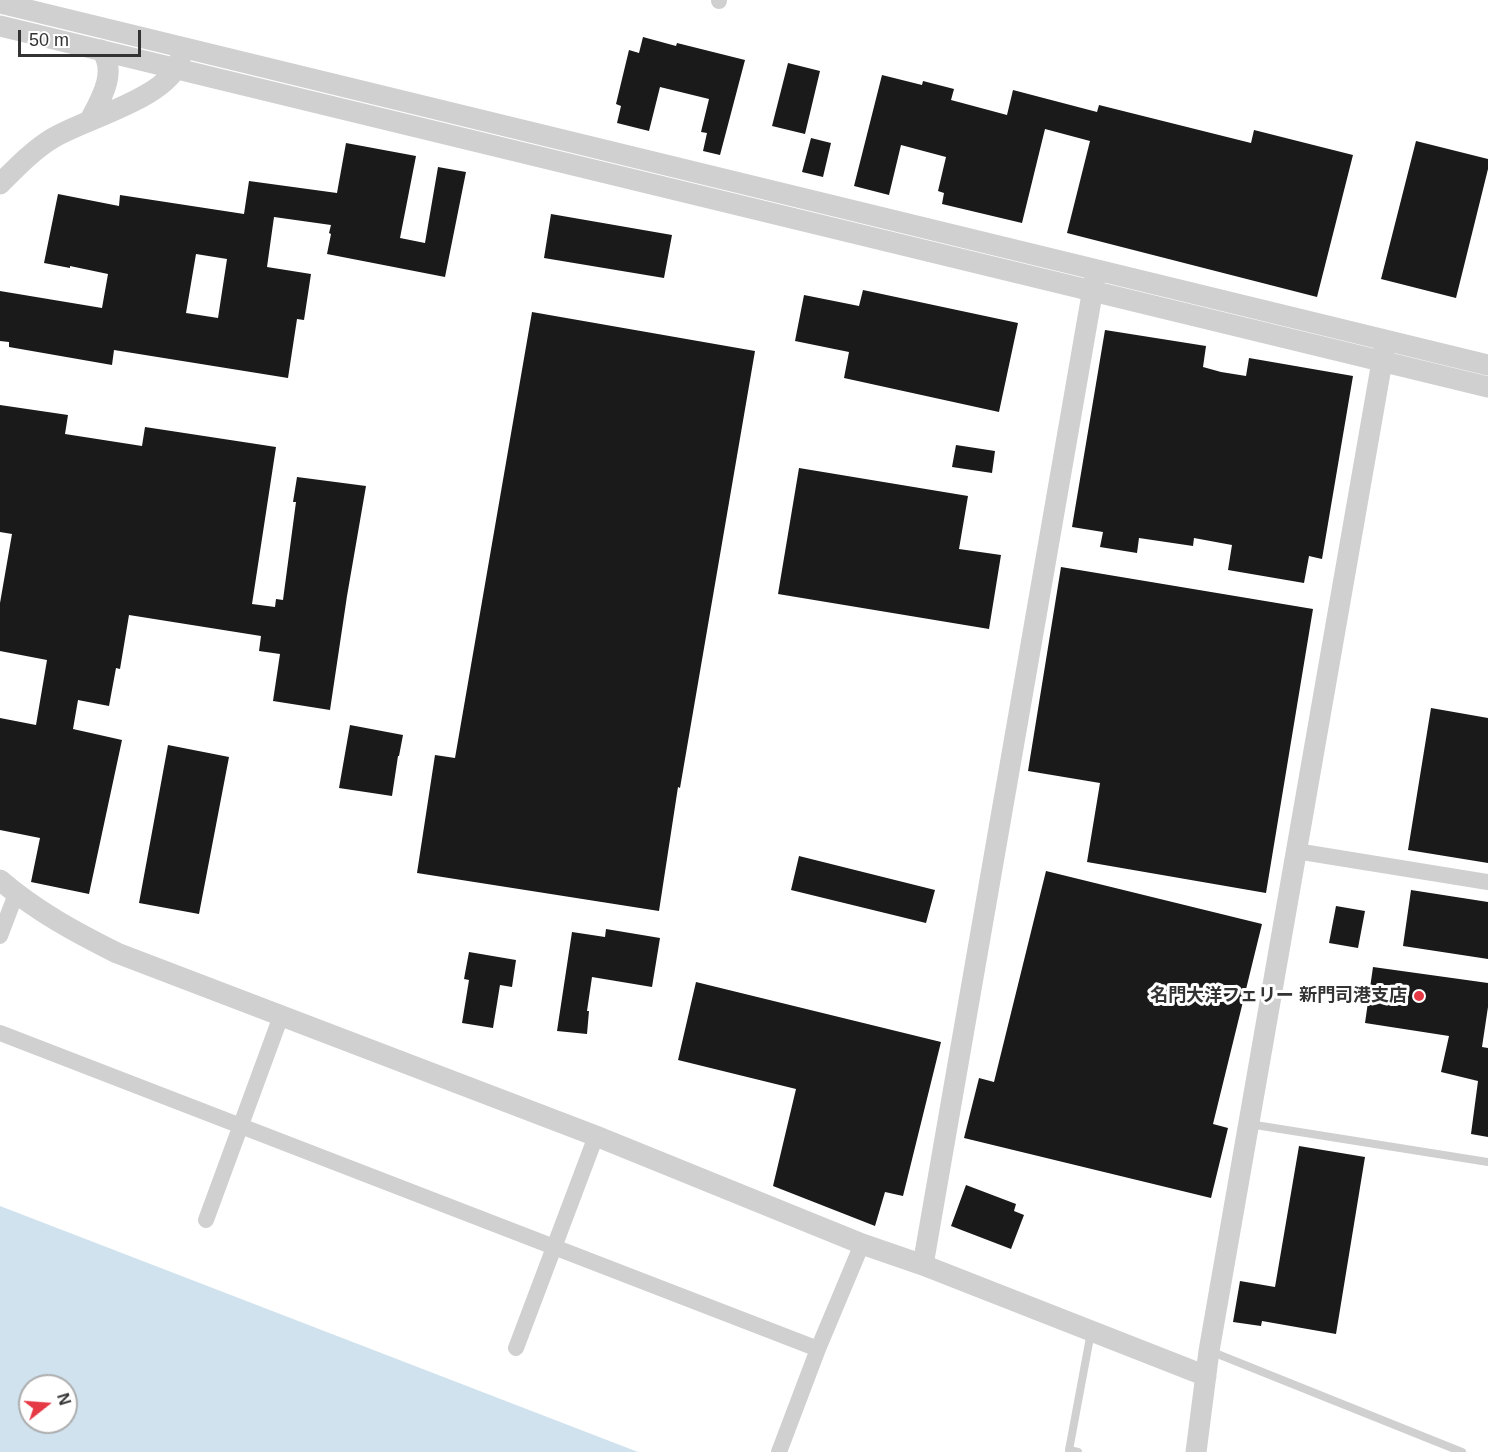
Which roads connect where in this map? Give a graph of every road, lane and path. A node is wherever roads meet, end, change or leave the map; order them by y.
1 (1, 0) edge
2 (0, 26) edge
3 (183, 48) junction
4 (102, 50) junction
5 (177, 69) junction
6 (90, 120) junction
7 (0, 184) edge
8 (1094, 280) junction
9 (1386, 340) junction
10 (1382, 361) junction
11 (1488, 365) edge
12 (1488, 387) edge
13 (1296, 851) junction
14 (0, 880) edge
15 (1488, 882) edge
16 (16, 894) junction
17 (0, 936) edge
18 (281, 1016) junction
19 (0, 1033) edge
20 (1249, 1124) junction
21 (241, 1126) junction
22 (596, 1136) junction
23 (1488, 1162) edge
24 (206, 1220) dead end
25 (862, 1244) junction
26 (554, 1247) junction
27 (923, 1265) junction
28 (1091, 1331) junction
29 (516, 1348) dead end
30 (818, 1349) junction
31 (1209, 1351) junction
32 (1206, 1376) junction
33 (779, 1452) edge
34 (1078, 1452) edge
35 (1196, 1452) edge
36 (1462, 1452) edge

1 - 3 street
2 - 4 street
3 - 5 street
3 - 8 street
4 - 5 street
4 - 6 street
5 - 6 street
5 - 8 street
6 - 7 street
8 - 9 street
8 - 10 street
8 - 27 street
9 - 10 street
9 - 11 street
10 - 12 street
10 - 13 street
13 - 15 street
13 - 20 street
14 - 16 street
16 - 17 street
16 - 18 street
18 - 21 street
18 - 22 street
19 - 21 street
20 - 23 lane
20 - 31 street
21 - 24 street
21 - 26 street
22 - 25 street
22 - 26 street
25 - 27 street
25 - 30 street
26 - 29 street
26 - 30 street
27 - 28 street
28 - 32 street
28 - 34 lane
30 - 33 street
31 - 32 street
31 - 36 lane
32 - 35 street

